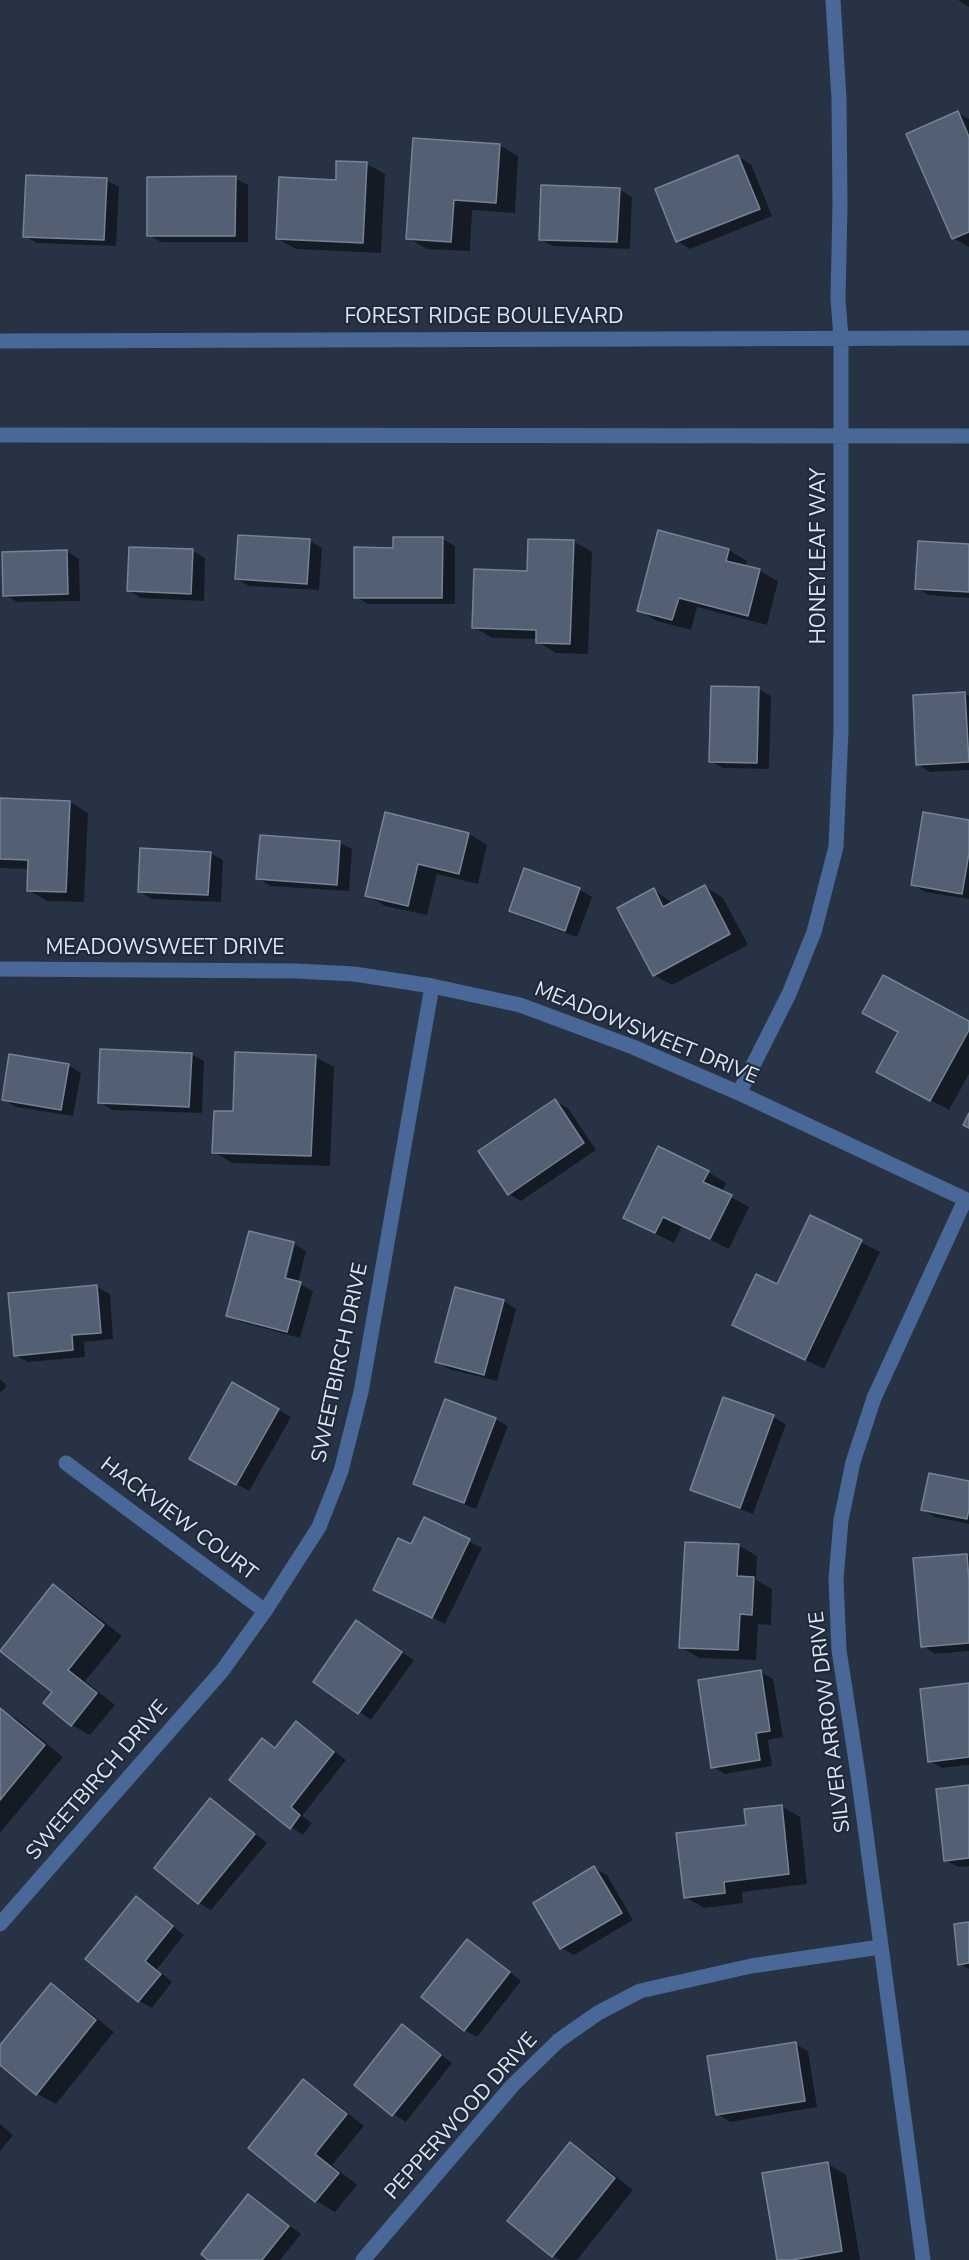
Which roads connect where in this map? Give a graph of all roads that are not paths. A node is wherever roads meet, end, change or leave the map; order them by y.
1 (833, 0) edge
2 (841, 338) junction
3 (969, 338) edge
4 (0, 341) edge
5 (0, 435) edge
6 (841, 436) junction
7 (969, 436) edge
8 (0, 969) edge
9 (432, 986) junction
10 (739, 1093) junction
11 (967, 1200) edge
12 (66, 1463) dead end
13 (266, 1611) junction
14 (0, 1924) edge
15 (880, 1947) junction
16 (363, 2260) edge
17 (923, 2260) edge

1 - 2 street, HONEYLEAF WAY
2 - 3 street, FOREST RIDGE BOULEVARD
2 - 4 street, FOREST RIDGE BOULEVARD
2 - 6 street, HONEYLEAF WAY
5 - 6 street
6 - 7 street
6 - 10 street, HONEYLEAF WAY
8 - 9 street, MEADOWSWEET DRIVE
9 - 10 street, MEADOWSWEET DRIVE
9 - 13 street, SWEETBIRCH DRIVE
10 - 11 street, MEADOWSWEET DRIVE
11 - 15 street, SILVER ARROW DRIVE
12 - 13 street, HACKVIEW COURT
13 - 14 street, SWEETBIRCH DRIVE
15 - 16 street, PEPPERWOOD DRIVE
15 - 17 street, SILVER ARROW DRIVE

